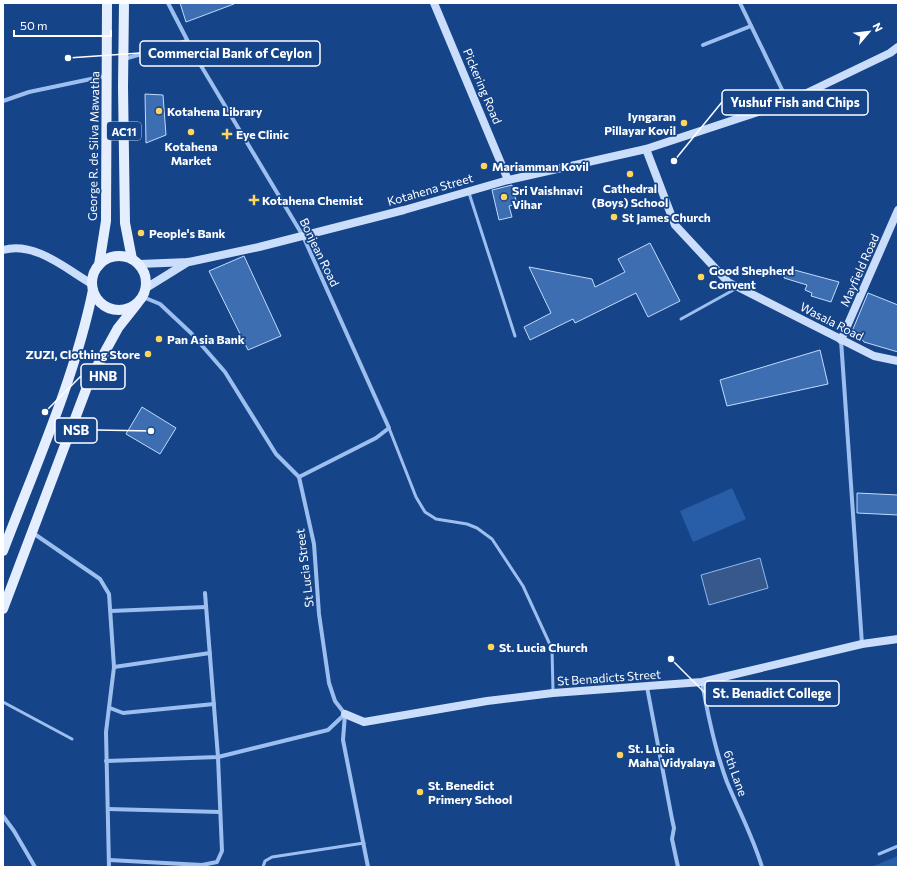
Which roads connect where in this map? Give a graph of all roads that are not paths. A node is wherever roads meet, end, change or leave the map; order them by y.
1 (107, 3) edge
2 (124, 3) edge
3 (168, 3) edge
4 (434, 3) edge
5 (740, 3) edge
6 (751, 26) junction
7 (187, 41) junction
8 (703, 45) dead end
9 (898, 47) edge
10 (123, 60) junction
11 (107, 75) junction
12 (3, 101) edge
13 (788, 102) junction
14 (646, 149) junction
15 (508, 180) junction
16 (468, 191) junction
17 (898, 210) edge
18 (304, 236) junction
19 (3, 250) edge
20 (135, 262) junction
21 (189, 262) junction
22 (99, 264) junction
23 (92, 287) junction
24 (738, 287) junction
25 (142, 296) junction
26 (681, 319) dead end
27 (515, 336) dead end
28 (841, 340) junction
29 (898, 361) edge
30 (389, 428) junction
31 (299, 477) junction
32 (33, 533) junction
33 (3, 551) edge
34 (205, 593) dead end
35 (206, 607) junction
36 (3, 609) edge
37 (111, 611) junction
38 (898, 639) edge
39 (862, 644) junction
40 (210, 653) junction
41 (114, 668) junction
42 (702, 682) junction
43 (647, 687) junction
44 (553, 693) junction
45 (3, 702) edge
46 (214, 704) junction
47 (110, 708) junction
48 (345, 714) junction
49 (72, 739) dead end
50 (218, 757) junction
51 (106, 761) junction
52 (108, 809) junction
53 (220, 812) junction
54 (3, 816) edge
55 (364, 843) junction
56 (898, 846) edge
57 (879, 854) dead end
58 (109, 860) junction
59 (35, 867) edge
60 (110, 867) edge
61 (263, 867) edge
62 (368, 867) edge
63 (678, 867) edge
64 (762, 867) edge

1 - 11 main road, George R. de Silva Mawatha / AC11
2 - 10 main road, AC11
3 - 7 street, Bonjean Road
4 - 15 street, Pickering Road
5 - 6 street
6 - 8 street
6 - 13 street
7 - 10 street
7 - 18 street, Bonjean Road
9 - 13 street, Kotahena Street
10 - 20 main road, AC11
11 - 12 street
11 - 22 main road, George R. de Silva Mawatha / AC11
13 - 14 street, Kotahena Street
14 - 15 street, Kotahena Street
14 - 24 street, Wasala Road
15 - 16 street, Kotahena Street
16 - 18 street, Kotahena Street
16 - 27 lane
17 - 28 street, Mayfield Road
18 - 21 street, Kotahena Street
18 - 30 street, Bonjean Road
19 - 23 street
20 - 21 street, Kotahena Street
20 - 22 main road
20 - 25 main road
21 - 25 street, Kotahena Street
22 - 23 main road
23 - 25 main road
23 - 33 main road
24 - 26 lane
24 - 28 street, Wasala Road
25 - 31 street
25 - 32 main road
28 - 29 street, Wasala Road
28 - 39 street
30 - 31 street
30 - 44 lane
31 - 48 street, St Lucia Street
32 - 36 main road
32 - 37 street
34 - 35 street
35 - 37 street
35 - 40 street
37 - 41 street
38 - 39 street, St Benadicts Street
39 - 42 street, St Benadicts Street
40 - 41 street
40 - 46 street
41 - 47 street
42 - 43 street, St Benadicts Street
42 - 64 street, 6th Lane
43 - 44 street, St Benadicts Street
43 - 63 street
44 - 48 street, St Benadicts Street
45 - 49 lane
46 - 47 street
46 - 50 street
47 - 51 street
48 - 50 street
48 - 55 street
50 - 51 street
50 - 53 street
51 - 52 street
52 - 53 street
52 - 58 street
53 - 58 street
54 - 59 street
55 - 61 lane
55 - 62 street
56 - 57 lane
58 - 60 street

